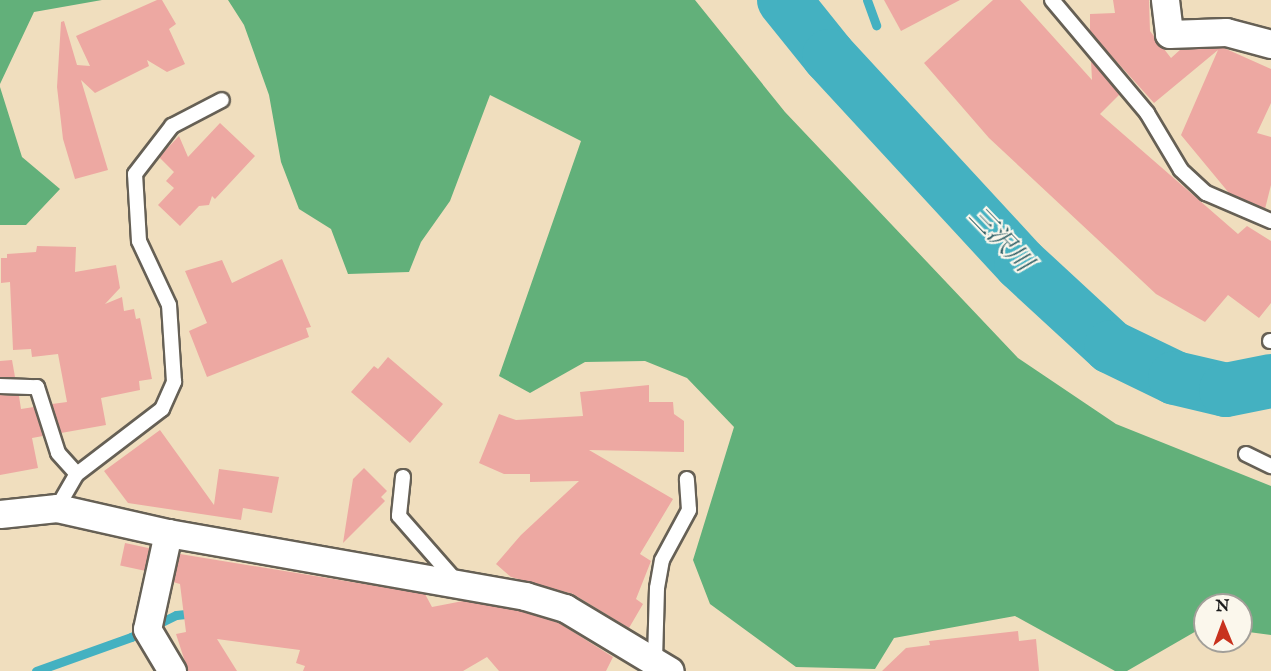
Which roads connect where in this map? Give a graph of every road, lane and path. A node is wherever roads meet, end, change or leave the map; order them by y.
1 (1052, 0) edge
2 (1165, 0) edge
3 (1271, 44) edge
4 (222, 100) dead end
5 (1271, 221) edge
6 (0, 386) edge
7 (1246, 454) dead end
8 (1271, 465) edge
9 (77, 474) junction
10 (403, 477) dead end
11 (687, 479) dead end
12 (57, 508) junction
13 (0, 514) edge
14 (168, 532) junction
15 (460, 585) junction
16 (663, 665) edge
17 (172, 671) edge

1 - 5 lane
2 - 3 street
4 - 9 lane
6 - 9 lane
7 - 8 lane
9 - 12 lane
10 - 15 lane
11 - 16 lane
12 - 13 street
12 - 14 street
14 - 15 street
14 - 17 street
15 - 16 street

